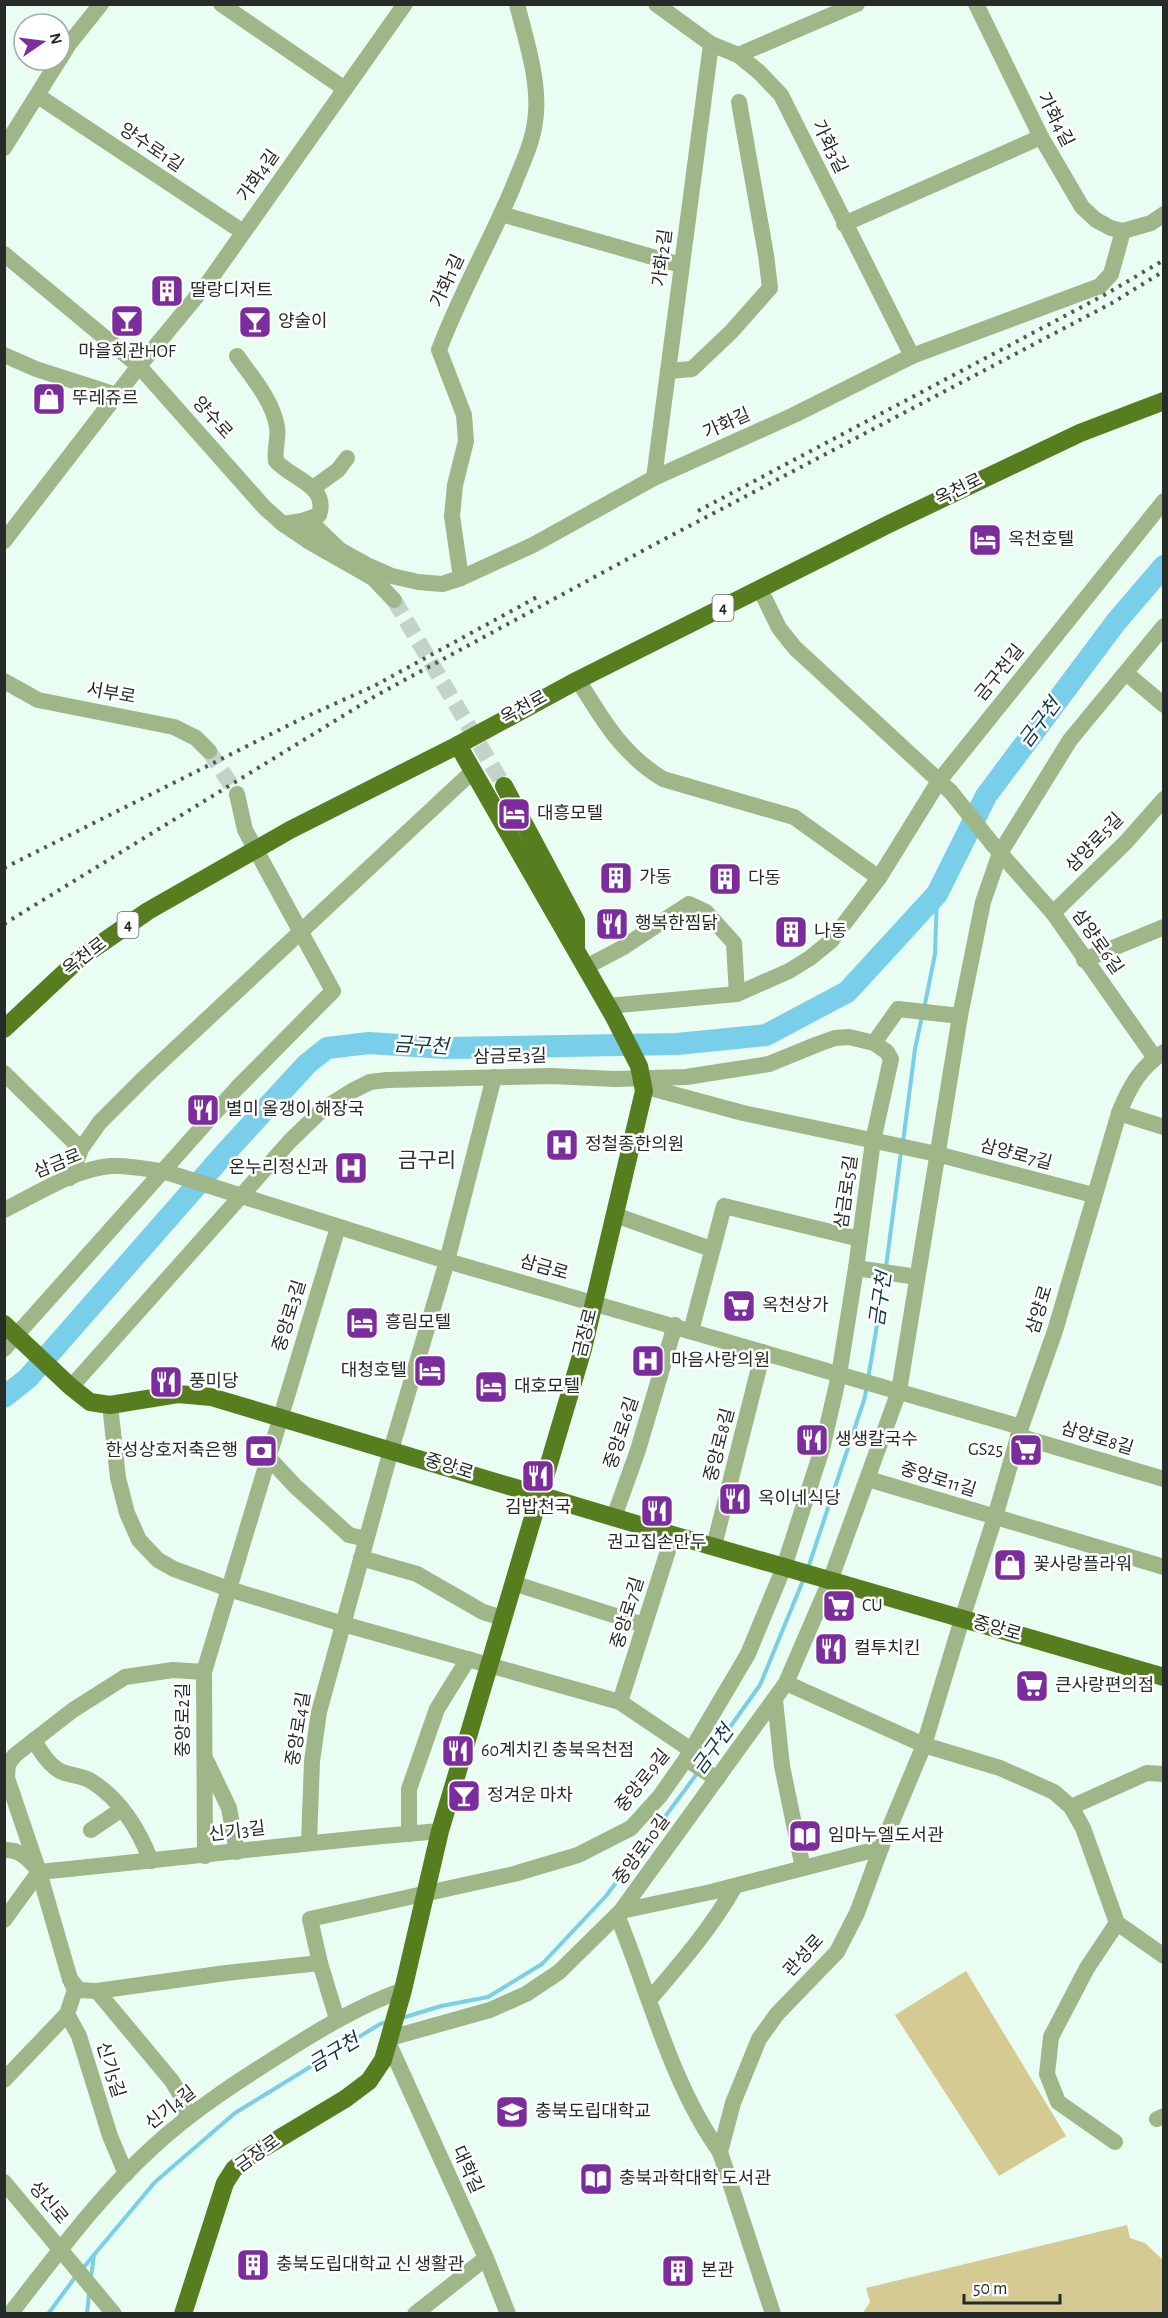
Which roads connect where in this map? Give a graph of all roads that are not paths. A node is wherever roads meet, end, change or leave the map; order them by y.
1 (101, 4) edge
2 (220, 4) edge
3 (405, 4) edge
4 (517, 4) edge
5 (656, 4) edge
6 (856, 4) edge
7 (976, 4) edge
8 (72, 40) edge
9 (711, 44) junction
10 (738, 55) junction
11 (52, 72) edge
12 (345, 89) junction
13 (38, 96) junction
14 (739, 102) dead end
15 (1041, 136) junction
16 (4, 148) edge
17 (501, 214) junction
18 (1164, 214) edge
19 (844, 224) junction
20 (1122, 231) junction
21 (243, 232) junction
22 (4, 254) edge
23 (681, 265) junction
24 (4, 355) edge
25 (237, 356) dead end
26 (912, 356) junction
27 (139, 366) junction
28 (668, 371) junction
29 (117, 395) junction
30 (1163, 402) edge
31 (347, 458) dead end
32 (654, 478) junction
33 (313, 488) junction
34 (1164, 501) edge
35 (302, 521) junction
36 (283, 524) junction
37 (4, 542) edge
38 (461, 578) junction
39 (760, 589) junction
40 (394, 600) tunnel mouth
41 (1164, 626) edge
42 (1126, 673) junction
43 (578, 680) junction
44 (4, 681) edge
45 (1164, 705) edge
46 (458, 745) junction
47 (209, 751) tunnel mouth
48 (473, 771) junction
49 (504, 786) tunnel mouth
50 (945, 786) junction
51 (237, 794) tunnel mouth
52 (1164, 799) edge
53 (262, 845) junction
54 (997, 850) junction
55 (879, 878) junction
56 (1053, 913) junction
57 (1164, 927) edge
58 (301, 932) junction
59 (576, 950) junction
60 (1084, 960) junction
61 (586, 967) junction
62 (737, 994) junction
63 (611, 1010) junction
64 (960, 1016) junction
65 (4, 1029) edge
66 (874, 1043) junction
67 (1160, 1055) edge
68 (4, 1073) edge
69 (494, 1077) junction
70 (642, 1077) junction
71 (1119, 1113) junction
72 (1164, 1127) edge
73 (877, 1142) junction
74 (81, 1149) junction
75 (933, 1153) junction
76 (164, 1172) junction
77 (70, 1178) junction
78 (235, 1193) junction
79 (1093, 1195) junction
80 (4, 1210) edge
81 (615, 1215) junction
82 (338, 1227) junction
83 (860, 1239) junction
84 (711, 1249) junction
85 (447, 1261) junction
86 (856, 1268) junction
87 (917, 1277) junction
88 (594, 1302) junction
89 (675, 1325) junction
90 (10, 1329) edge
91 (691, 1331) junction
92 (4, 1349) edge
93 (763, 1352) junction
94 (844, 1376) junction
95 (67, 1383) junction
96 (896, 1390) junction
97 (110, 1405) junction
98 (280, 1417) junction
99 (1020, 1431) junction
100 (391, 1450) junction
101 (268, 1457) junction
102 (868, 1479) junction
103 (1164, 1479) edge
104 (541, 1495) junction
105 (614, 1517) junction
106 (996, 1517) junction
107 (673, 1535) junction
108 (366, 1539) junction
109 (714, 1546) junction
110 (361, 1558) junction
111 (1164, 1567) edge
112 (790, 1569) junction
113 (830, 1581) junction
114 (513, 1583) junction
115 (229, 1589) junction
116 (503, 1618) junction
117 (962, 1619) junction
118 (343, 1624) junction
119 (644, 1625) junction
120 (468, 1659) junction
121 (488, 1665) junction
122 (204, 1672) junction
123 (1164, 1677) edge
124 (786, 1683) junction
125 (775, 1700) junction
126 (620, 1702) junction
127 (34, 1740) junction
128 (924, 1745) junction
129 (689, 1755) junction
130 (204, 1756) junction
131 (1162, 1772) edge
132 (717, 1779) junction
133 (1071, 1807) junction
134 (122, 1809) junction
135 (91, 1830) dead end
136 (440, 1831) junction
137 (409, 1834) junction
138 (309, 1842) junction
139 (881, 1848) junction
140 (4, 1850) edge
141 (237, 1852) junction
142 (205, 1856) junction
143 (151, 1861) junction
144 (803, 1868) junction
145 (39, 1872) junction
146 (735, 1886) junction
147 (426, 1893) junction
148 (619, 1913) junction
149 (4, 1920) edge
150 (1117, 1923) junction
151 (1164, 1956) edge
152 (320, 1963) junction
153 (70, 1979) junction
154 (97, 1991) junction
155 (403, 1993) junction
156 (650, 1999) junction
157 (67, 2014) junction
158 (337, 2019) junction
159 (389, 2041) junction
160 (4, 2080) edge
161 (188, 2117) junction
162 (1115, 2142) dead end
163 (720, 2152) junction
164 (126, 2174) junction
165 (4, 2182) edge
166 (61, 2249) junction
167 (486, 2258) junction
168 (10, 2313) edge
169 (114, 2313) edge
170 (183, 2313) edge
171 (415, 2313) edge
172 (508, 2313) edge
173 (772, 2313) edge

1 - 8 street
2 - 12 street
3 - 12 street, 가화4길
4 - 17 street, 가화1길
5 - 9 street, 가화3길
6 - 10 street
7 - 15 street, 가화4길
9 - 10 street, 가화3길
9 - 23 street, 가화2길
10 - 19 street, 가화3길
11 - 13 street
12 - 21 street, 가화4길
13 - 16 street
13 - 21 street, 양수로1길
14 - 28 street
15 - 19 street
15 - 20 street, 가화4길
17 - 23 street
17 - 38 street, 가화1길
18 - 20 street
19 - 26 street, 가화3길
20 - 26 street, 가화길
21 - 27 street, 가화4길
22 - 27 street, 양수로
23 - 28 street, 가화2길
24 - 29 street
25 - 33 street
26 - 32 street, 가화길
27 - 29 street, 가화4길
27 - 36 street, 양수로
28 - 32 street, 가화2길
29 - 37 street, 가화4길
30 - 39 main road, 옥천로 / 4
31 - 33 street
32 - 38 street, 가화길
33 - 35 street
34 - 50 street, 금구천길
35 - 36 street
35 - 38 street, 가화길
36 - 40 street, 양수로
39 - 43 main road, 옥천로 / 4
39 - 50 street
41 - 42 street
42 - 45 street
42 - 54 street
43 - 46 main road, 옥천로 / 4
43 - 55 street
44 - 47 street, 서부로
46 - 48 main road
46 - 53 main road, 옥천로 / 4
48 - 58 street
48 - 59 main road
49 - 59 main road
50 - 54 street, 삼양로6길
50 - 55 street, 금구천길
51 - 53 street
52 - 56 street, 삼양로5길
53 - 58 street
53 - 65 main road, 옥천로 / 4
54 - 56 street, 삼양로6길
54 - 64 street, 중앙로11길
55 - 62 street, 금구천길
56 - 60 street, 삼양로6길
57 - 60 street
58 - 74 street
58 - 76 street
59 - 61 main road
60 - 67 street, 삼양로6길
61 - 62 street
61 - 63 main road
62 - 63 street, 금구천길
63 - 70 main road
64 - 66 street
64 - 75 street, 중앙로11길
66 - 70 street
66 - 73 street
67 - 71 street, 삼양로
68 - 74 street
69 - 70 street, 삼금로3길
69 - 78 street, 삼금로3길
69 - 85 street, 중앙로4길
70 - 73 street, 삼금로5길
70 - 81 main road, 금장로
71 - 72 street
71 - 79 street, 삼양로
73 - 75 street, 삼양로7길
73 - 83 street, 삼금로5길
74 - 77 street
75 - 79 street, 삼양로7길
75 - 87 street, 중앙로11길
76 - 77 street, 삼금로
76 - 78 street, 삼금로
76 - 90 street
77 - 80 street, 삼금로
78 - 82 street, 삼금로
78 - 95 street, 삼금로3길
79 - 99 street, 삼양로
81 - 84 street
81 - 88 main road, 금장로
82 - 85 street, 삼금로
82 - 98 street, 중앙로3길
83 - 84 street
83 - 86 street, 삼금로5길
84 - 91 street
85 - 88 street, 삼금로
85 - 100 street, 중앙로4길
86 - 87 street
86 - 94 street, 삼금로5길
87 - 96 street, 중앙로11길
88 - 89 street, 삼금로
88 - 104 main road, 금장로
89 - 91 street, 삼금로
89 - 105 street, 중앙로6길
90 - 92 street
90 - 95 main road, 중앙로
91 - 93 street, 삼금로
93 - 94 street, 삼금로
93 - 109 street, 중앙로8길
94 - 96 street, 삼금로
94 - 112 street
95 - 97 main road, 중앙로
96 - 99 street
96 - 102 street, 중앙로11길
97 - 98 main road, 중앙로
97 - 115 street
98 - 100 main road, 중앙로
98 - 101 street, 중앙로2길
99 - 103 street, 삼양로8길
99 - 106 street, 삼양로
100 - 104 main road, 중앙로
100 - 108 street, 중앙로4길
101 - 108 street
101 - 115 street, 중앙로2길
102 - 106 street, 중앙로11길
102 - 113 street, 중앙로11길
104 - 105 main road, 중앙로
104 - 114 main road, 금장로
105 - 107 main road, 중앙로
106 - 111 street
106 - 117 street, 삼양로
107 - 109 main road, 중앙로
107 - 119 street, 중앙로7길
108 - 110 street, 중앙로4길
109 - 112 main road, 중앙로
110 - 116 street
110 - 118 street, 중앙로4길
112 - 113 main road, 중앙로
112 - 129 street, 중앙로9길
113 - 117 main road, 중앙로
113 - 124 street, 중앙로10길
114 - 116 main road, 금장로
114 - 119 street
115 - 118 street
115 - 122 street, 중앙로2길
116 - 121 main road, 금장로
117 - 123 main road, 중앙로
117 - 128 street, 관성로
118 - 120 street
118 - 138 street, 중앙로4길
119 - 126 street, 중앙로7길
120 - 121 street
120 - 137 street
121 - 126 street
121 - 136 main road, 금장로
122 - 127 street
122 - 130 street, 중앙로2길
124 - 125 street, 중앙로10길
124 - 128 street
125 - 132 street, 중앙로10길
125 - 144 street
126 - 129 street
127 - 134 street
127 - 145 street
128 - 133 street
128 - 139 street, 관성로
129 - 132 street
129 - 147 street, 중앙로9길
130 - 141 street
130 - 142 street, 중앙로2길
131 - 133 street
132 - 148 street, 중앙로10길
133 - 150 street
134 - 135 street
134 - 143 street
136 - 137 street, 신기3길
136 - 147 main road, 금장로
137 - 138 street, 신기3길
138 - 141 street, 신기3길
139 - 144 street
139 - 163 street, 관성로
140 - 145 street
141 - 142 street, 신기3길
142 - 143 street, 신기3길
143 - 145 street, 신기3길
144 - 146 street
145 - 149 street
145 - 153 street
146 - 148 street
146 - 156 street
147 - 152 street
147 - 155 main road, 금장로
148 - 156 street
148 - 159 street, 중앙로10길
150 - 151 street
150 - 162 street
152 - 154 street
152 - 158 street
153 - 154 street, 신기5길
153 - 157 street
154 - 161 street, 신기5길
155 - 158 street, 신기4길
155 - 159 main road, 금장로
156 - 163 street
157 - 160 street
157 - 164 street, 신기5길
158 - 161 street, 신기4길
159 - 167 street, 대학길
159 - 170 main road, 금장로
161 - 164 street, 신기4길
163 - 173 street
164 - 166 street, 신기4길
165 - 166 street, 성신로
166 - 168 street, 신기4길
166 - 169 street, 성신로
167 - 171 street
167 - 172 street, 대학길

